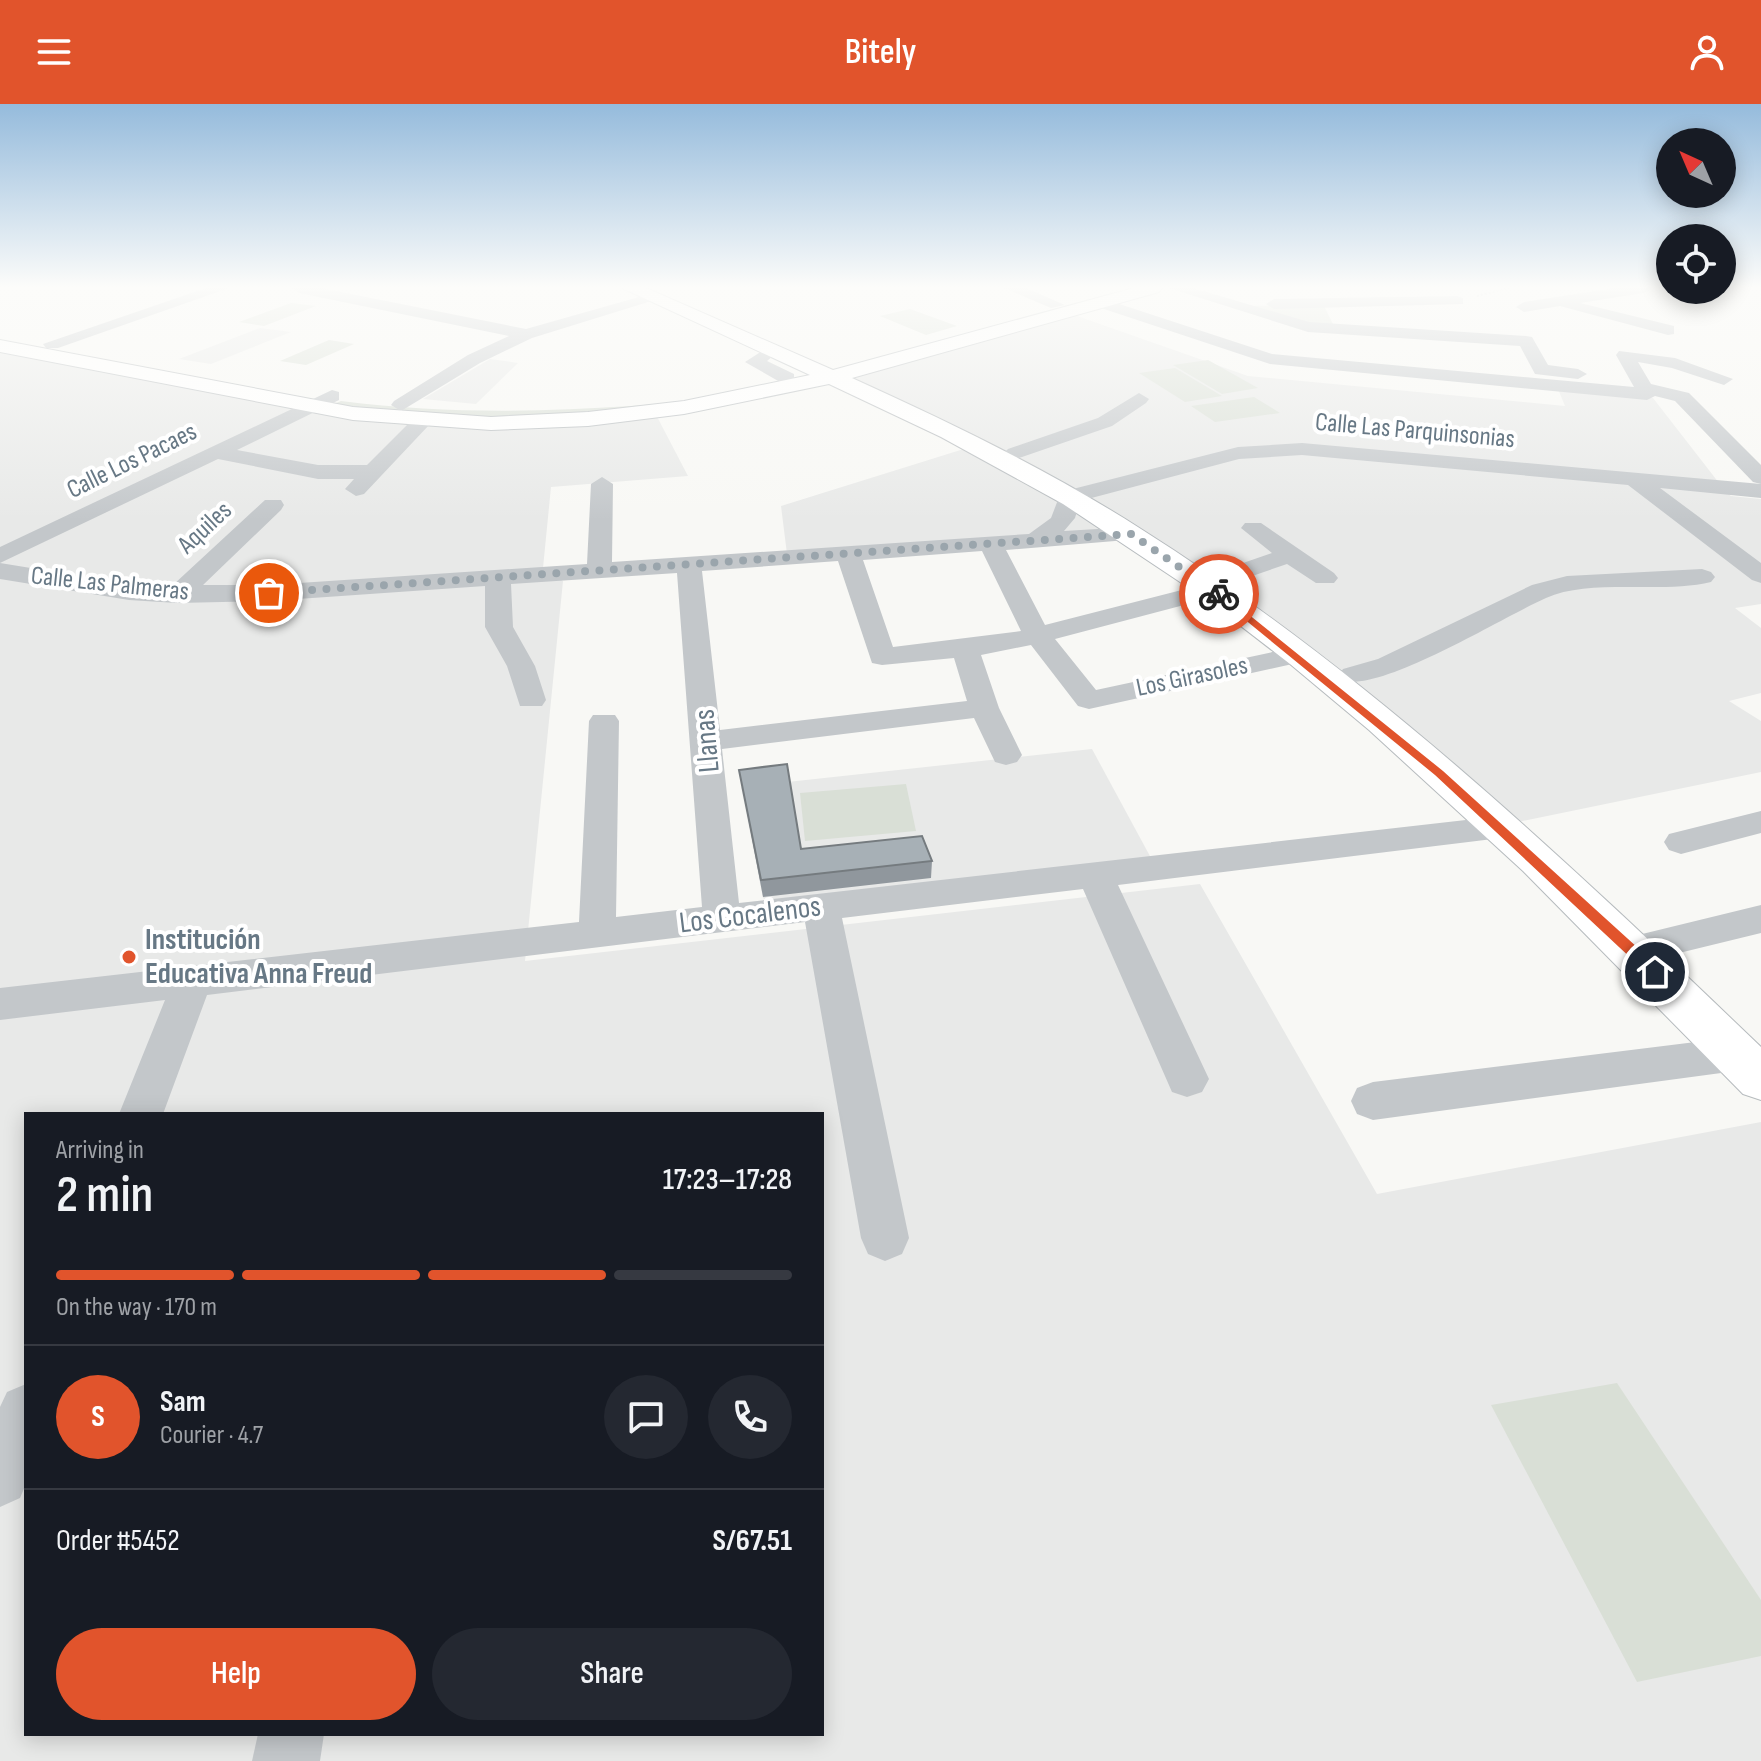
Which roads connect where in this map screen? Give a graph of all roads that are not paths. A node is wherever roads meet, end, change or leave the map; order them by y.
1 (98, 365) edge
2 (165, 365) edge
3 (464, 365) edge
4 (761, 365) edge
5 (810, 365) edge
6 (815, 365) edge
7 (857, 365) edge
8 (858, 365) edge
9 (1506, 365) edge
10 (1544, 365) edge
11 (1631, 365) edge
12 (1682, 365) edge
13 (174, 367) junction
14 (831, 373) junction
15 (1551, 375) junction
16 (152, 376) junction
17 (787, 378) junction
18 (1724, 379) dead end
19 (1642, 384) junction
20 (279, 387) junction
21 (257, 396) junction
22 (332, 396) junction
23 (1139, 399) dead end
24 (401, 405) junction
25 (311, 406) junction
26 (612, 411) junction
27 (524, 416) junction
28 (423, 420) junction
29 (216, 452) junction
30 (1015, 453) junction
31 (373, 472) junction
32 (1761, 477) edge
33 (1634, 479) junction
34 (602, 484) dead end
35 (356, 489) dead end
36 (1761, 491) edge
37 (1078, 495) junction
38 (273, 505) dead end
39 (1253, 528) dead end
40 (1131, 534) junction
41 (1035, 540) junction
42 (990, 543) junction
43 (848, 553) junction
44 (1290, 555) junction
45 (0, 556) edge
46 (689, 564) junction
47 (599, 570) junction
48 (0, 571) edge
49 (1761, 575) edge
50 (1702, 577) dead end
51 (498, 578) junction
52 (1325, 578) dead end
53 (1218, 584) junction
54 (177, 595) junction
55 (1037, 635) junction
56 (965, 648) junction
57 (1296, 655) junction
58 (1353, 675) junction
59 (531, 700) dead end
60 (984, 708) junction
61 (604, 721) dead end
62 (707, 741) junction
63 (1006, 755) dead end
64 (1761, 822) edge
65 (1501, 827) junction
66 (1681, 842) dead end
67 (1093, 876) junction
68 (821, 907) junction
69 (722, 919) junction
70 (1761, 919) edge
71 (597, 933) junction
72 (1650, 947) junction
73 (193, 979) junction
74 (0, 1004) edge
75 (1753, 1057) edge
76 (1187, 1079) dead end
77 (1373, 1101) dead end
78 (142, 1112) edge
79 (885, 1238) dead end
80 (24, 1416) edge
81 (0, 1478) edge
82 (291, 1736) edge
83 (286, 1761) edge

1 - 16 main road
2 - 13 main road
3 - 24 street
4 - 17 street
5 - 14 main road
6 - 14 main road
7 - 14 main road
8 - 14 main road
9 - 15 street
10 - 15 street
11 - 19 street
12 - 18 street
13 - 16 main road
13 - 20 main road
14 - 17 main road
14 - 26 main road
14 - 30 main road
14 - 37 main road
15 - 19 street
16 - 21 main road
17 - 26 main road
19 - 32 street
20 - 21 main road
20 - 22 main road
21 - 25 main road
22 - 24 main road
22 - 25 street, Calle Los Pacaes
23 - 30 street
24 - 27 main road
25 - 28 main road
25 - 29 street, Calle Los Pacaes
26 - 27 main road
27 - 28 main road
28 - 31 street
29 - 31 street
29 - 45 street, Calle Los Pacaes
30 - 37 main road
31 - 35 street
33 - 36 street, Calle Las Parquinsonias
33 - 37 street, Calle Las Parquinsonias
33 - 49 street
34 - 47 street
37 - 40 main road
37 - 41 street
37 - 53 main road
38 - 54 street, Aquiles
39 - 44 street
40 - 41 street, Calle Las Palmeras
40 - 53 main road
41 - 42 street, Calle Las Palmeras
42 - 43 street, Calle Las Palmeras
42 - 55 street
43 - 46 street, Calle Las Palmeras
43 - 56 street
44 - 52 street
44 - 53 street
46 - 47 street, Calle Las Palmeras
46 - 62 street, Llanas
47 - 51 street, Calle Las Palmeras
48 - 54 street, Calle Las Palmeras
50 - 58 street
51 - 54 street, Calle Las Palmeras
51 - 59 street
53 - 55 street
53 - 57 main road
53 - 58 main road
55 - 56 street
55 - 57 street, Los Girasoles
56 - 60 street
57 - 65 main road
58 - 72 main road
60 - 62 street
60 - 63 street
61 - 71 street
62 - 69 street, Llanas
64 - 66 street
65 - 67 street, Los Cocalenos
65 - 72 main road
67 - 68 street, Los Cocalenos
67 - 76 street
68 - 69 street, Los Cocalenos
68 - 79 street
69 - 71 street, Los Cocalenos
70 - 72 street
71 - 73 street, Los Cocalenos
72 - 75 main road
73 - 74 street, Los Cocalenos
73 - 78 street
75 - 77 street
80 - 81 street
82 - 83 street

